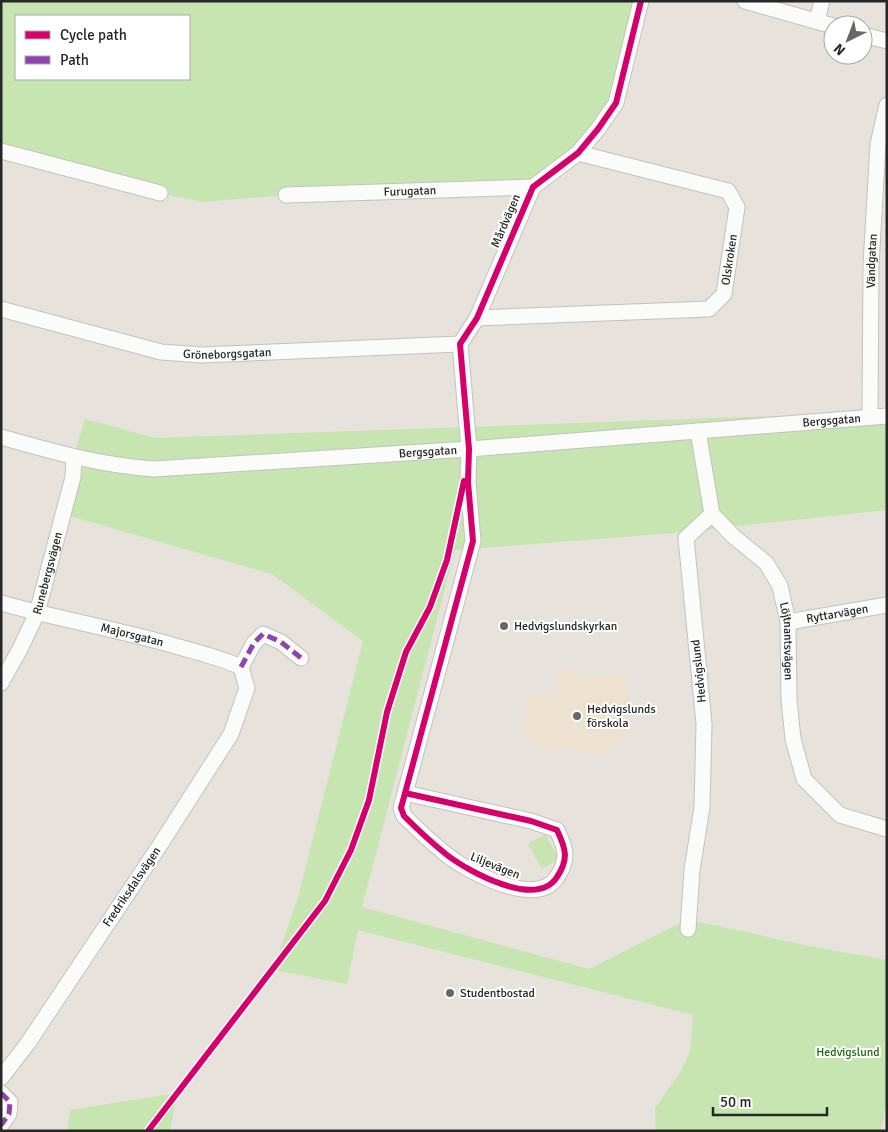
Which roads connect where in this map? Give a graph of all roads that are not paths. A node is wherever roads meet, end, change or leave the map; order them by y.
1 (641, 1) edge
2 (745, 1) edge
3 (822, 1) edge
4 (817, 22) junction
5 (823, 24) edge
6 (873, 37) edge
7 (887, 41) edge
8 (887, 105) edge
9 (1, 151) edge
10 (578, 153) junction
11 (533, 187) junction
12 (160, 193) dead end
13 (286, 195) dead end
14 (1, 309) edge
15 (477, 318) junction
16 (460, 344) junction
17 (887, 416) edge
18 (870, 417) junction
19 (698, 431) junction
20 (1, 437) edge
21 (469, 449) junction
22 (74, 458) junction
23 (712, 514) junction
24 (1, 603) edge
25 (887, 605) edge
26 (37, 613) junction
27 (788, 622) junction
28 (302, 658) dead end
29 (241, 668) junction
30 (1, 683) edge
31 (406, 793) junction
32 (887, 828) edge
33 (688, 929) dead end
34 (1, 1078) edge
35 (1, 1093) edge
36 (1, 1125) edge

1 - 10 street, Mårdvägen
2 - 4 street
3 - 4 street
4 - 5 street
6 - 7 street
8 - 18 street, Vändgatan
9 - 12 street
10 - 11 street, Mårdvägen
10 - 15 street, Olskroken
11 - 13 street, Furugatan
11 - 15 street, Mårdvägen
14 - 16 street, Gröneborgsgatan
15 - 16 street, Mårdvägen
16 - 21 street
17 - 18 street, Bergsgatan
18 - 19 street, Bergsgatan
19 - 21 street, Bergsgatan
19 - 23 street
20 - 22 street, Bergsgatan
21 - 22 street, Bergsgatan
21 - 31 street, Liljevägen
22 - 26 street, Runebergsvägen
23 - 27 street, Löjtnantsvägen
23 - 33 street, Hedvigslund
24 - 26 street, Majorsgatan
25 - 27 street, Ryttarvägen
26 - 29 street, Majorsgatan
26 - 30 street, Runebergsvägen
27 - 32 street, Löjtnantsvägen
28 - 29 street
29 - 34 street, Fredriksdalsvägen
31 - 31 street, Liljevägen
35 - 36 street

